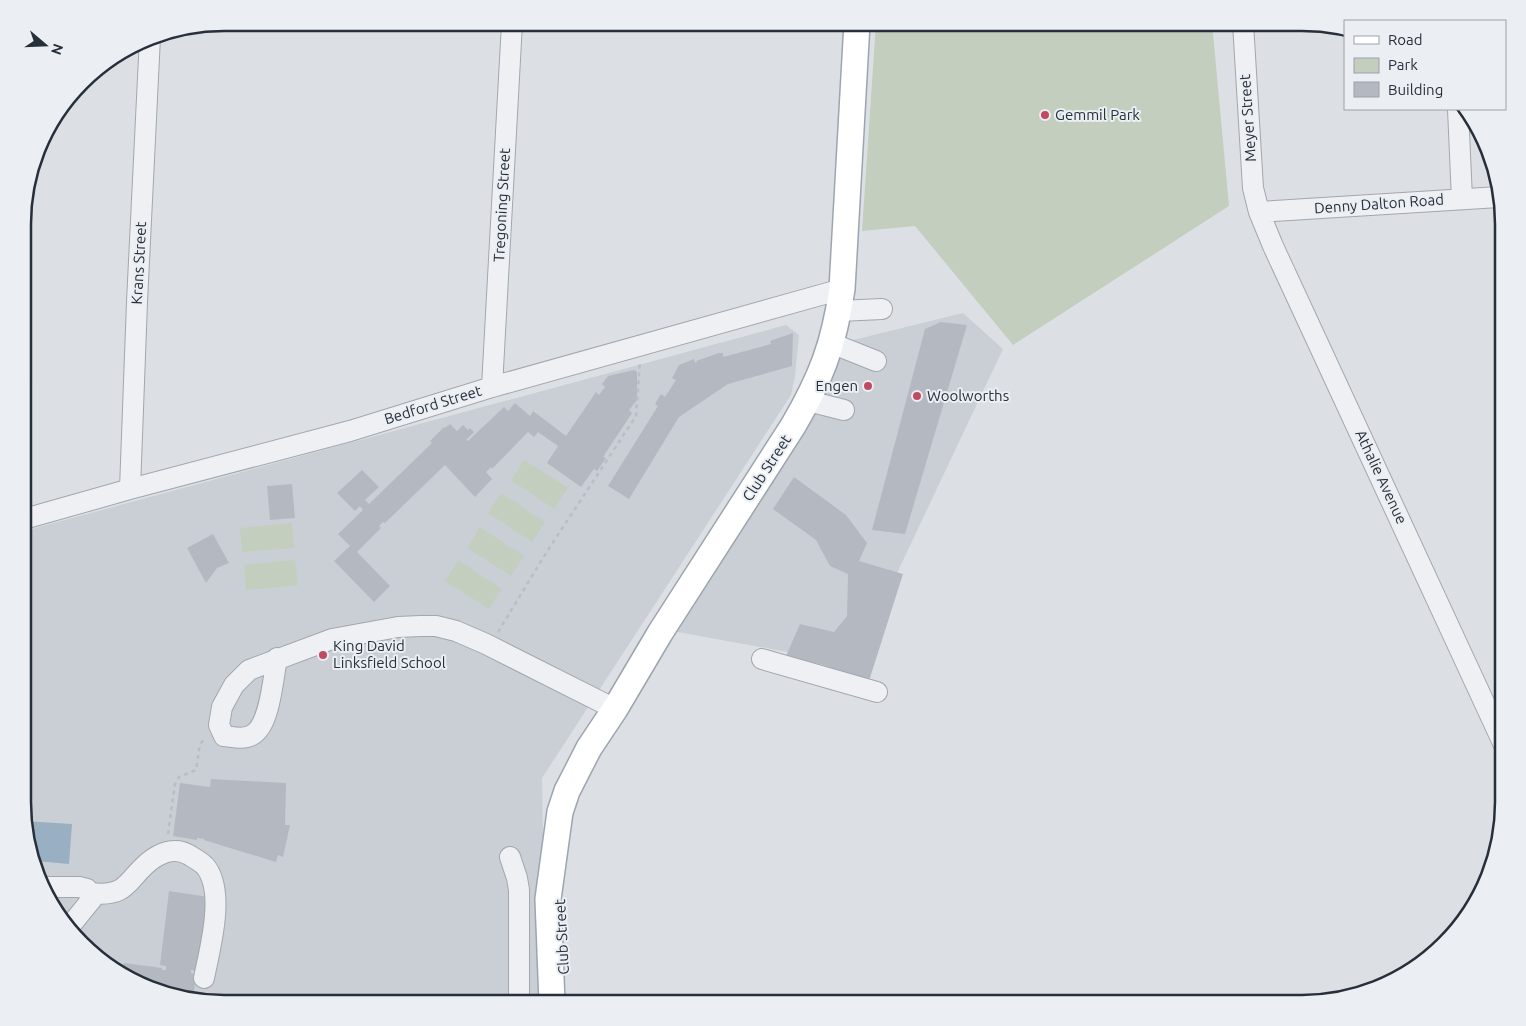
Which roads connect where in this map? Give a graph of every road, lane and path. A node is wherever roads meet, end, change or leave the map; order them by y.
1 (512, 31) edge
2 (857, 31) edge
3 (1243, 31) edge
4 (150, 46) edge
5 (1458, 111) edge
6 (1493, 197) edge
7 (1462, 199) junction
8 (1259, 212) junction
9 (840, 300) junction
10 (882, 309) dead end
11 (831, 343) junction
12 (642, 346) junction
13 (876, 361) dead end
14 (492, 387) junction
15 (808, 401) junction
16 (844, 410) dead end
17 (130, 489) junction
18 (31, 517) edge
19 (490, 646) junction
20 (277, 658) junction
21 (762, 659) dead end
22 (877, 692) dead end
23 (615, 708) junction
24 (219, 725) junction
25 (1495, 726) edge
26 (181, 850) junction
27 (510, 858) dead end
28 (552, 872) junction
29 (51, 888) edge
30 (91, 893) junction
31 (73, 922) edge
32 (204, 978) dead end
33 (519, 995) edge
34 (552, 995) edge
35 (565, 995) edge

1 - 14 street, Tregoning Street
2 - 9 main road, Club Street
3 - 8 street, Meyer Street
4 - 17 street, Krans Street
5 - 7 street
6 - 7 street, Denny Dalton Road
7 - 8 street, Denny Dalton Road
8 - 25 street, Athalie Avenue
9 - 10 street, Bedford Street
9 - 11 main road, Club Street
9 - 12 street, Bedford Street
11 - 13 street
11 - 15 main road, Club Street
12 - 14 street, Bedford Street
12 - 19 path
14 - 17 street, Bedford Street
15 - 16 street
15 - 23 main road, Club Street
17 - 18 street, Bedford Street
19 - 20 street
19 - 23 street
20 - 24 street
20 - 24 street
21 - 22 street
23 - 28 main road, Club Street
24 - 26 path
26 - 30 street
26 - 32 street
27 - 33 street
28 - 34 main road, Club Street
28 - 35 main road, Club Street
29 - 30 street
30 - 31 street

